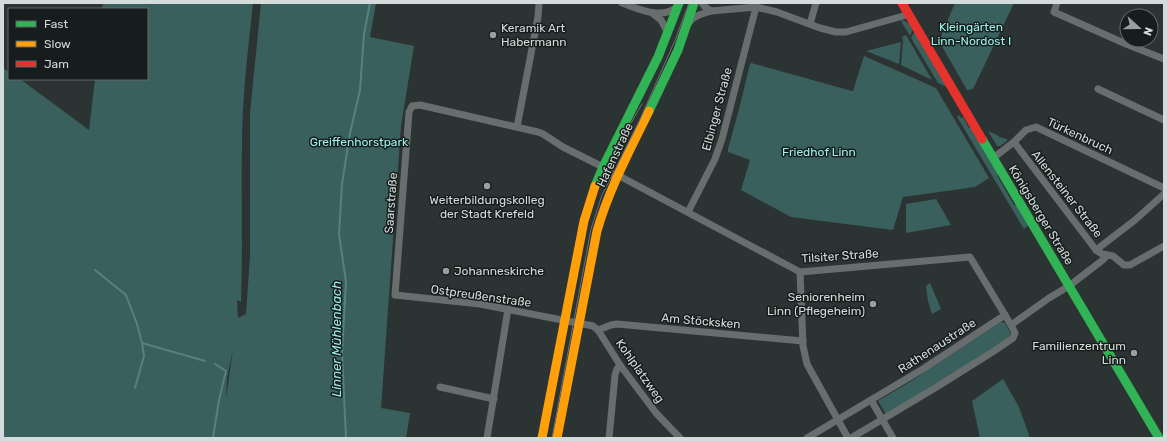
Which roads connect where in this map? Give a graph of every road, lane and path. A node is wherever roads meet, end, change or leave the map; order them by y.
1 (539, 3) edge
2 (622, 3) edge
3 (694, 3) edge
4 (702, 3) edge
5 (816, 3) edge
6 (902, 3) edge
7 (1057, 3) edge
8 (678, 4) edge
9 (756, 7) junction
10 (710, 11) junction
11 (652, 13) junction
12 (908, 13) junction
13 (810, 24) junction
14 (687, 25) junction
15 (668, 33) junction
16 (1164, 59) edge
17 (1098, 89) dead end
18 (409, 112) joint
19 (1164, 120) edge
20 (517, 127) junction
21 (1014, 142) junction
22 (993, 158) junction
23 (603, 167) junction
24 (618, 175) junction
25 (1164, 188) edge
26 (1164, 194) edge
27 (688, 212) junction
28 (1164, 246) edge
29 (1096, 250) junction
30 (1107, 255) junction
31 (800, 272) junction
32 (1069, 286) junction
33 (394, 296) joint
34 (508, 309) junction
35 (1004, 315) junction
36 (564, 320) junction
37 (579, 323) junction
38 (1011, 325) junction
39 (598, 330) junction
40 (803, 341) junction
41 (620, 365) junction
42 (440, 387) dead end
43 (494, 399) junction
44 (871, 400) junction
45 (882, 419) junction
46 (838, 420) junction
47 (487, 438) edge
48 (542, 438) edge
49 (557, 438) edge
50 (609, 438) edge
51 (680, 438) edge
52 (807, 438) edge
53 (850, 438) edge
54 (893, 438) edge
55 (1159, 438) edge

1 - 20 street
2 - 11 street
3 - 14 main road, Hafenstraße
4 - 10 street
5 - 13 street
6 - 12 main road, Königsberger Straße
7 - 16 street
8 - 11 street
8 - 15 main road, Hafenstraße
9 - 10 street
9 - 13 street
9 - 27 street, Elbinger Straße
10 - 14 street
11 - 15 street
12 - 13 street
12 - 22 main road, Königsberger Straße
14 - 24 main road, Hafenstraße
15 - 23 main road, Hafenstraße
17 - 19 street
18 - 20 street, Tilsiter Straße
18 - 33 street, Saarstraße
20 - 23 street, Tilsiter Straße
21 - 22 street, Türkenbruch
21 - 25 street, Türkenbruch
21 - 29 street, Allensteiner Straße
22 - 32 main road, Königsberger Straße
23 - 24 street, Tilsiter Straße
23 - 36 main road, Hafenstraße
24 - 27 street, Tilsiter Straße
24 - 37 main road, Hafenstraße
26 - 29 street
27 - 31 street, Tilsiter Straße
28 - 30 street, Allensteiner Straße
29 - 30 street, Allensteiner Straße
30 - 32 street
31 - 35 street, Tilsiter Straße
31 - 40 street
32 - 38 street
32 - 55 main road, Königsberger Straße
33 - 34 street, Ostpreußenstraße
34 - 36 street, Ostpreußenstraße
34 - 43 street
35 - 38 street
35 - 44 street, Rathenaustraße
36 - 37 street
36 - 48 main road, Hafenstraße
37 - 39 street
37 - 49 main road, Hafenstraße
38 - 45 street
39 - 40 street, Am Stöcksken
39 - 41 street, Kohlplatzweg
40 - 46 street
41 - 50 street
41 - 51 street, Kohlplatzweg
42 - 43 street
43 - 47 street
44 - 45 street
44 - 46 street, Rathenaustraße
45 - 53 street
45 - 54 street
46 - 52 street, Rathenaustraße
46 - 53 street

